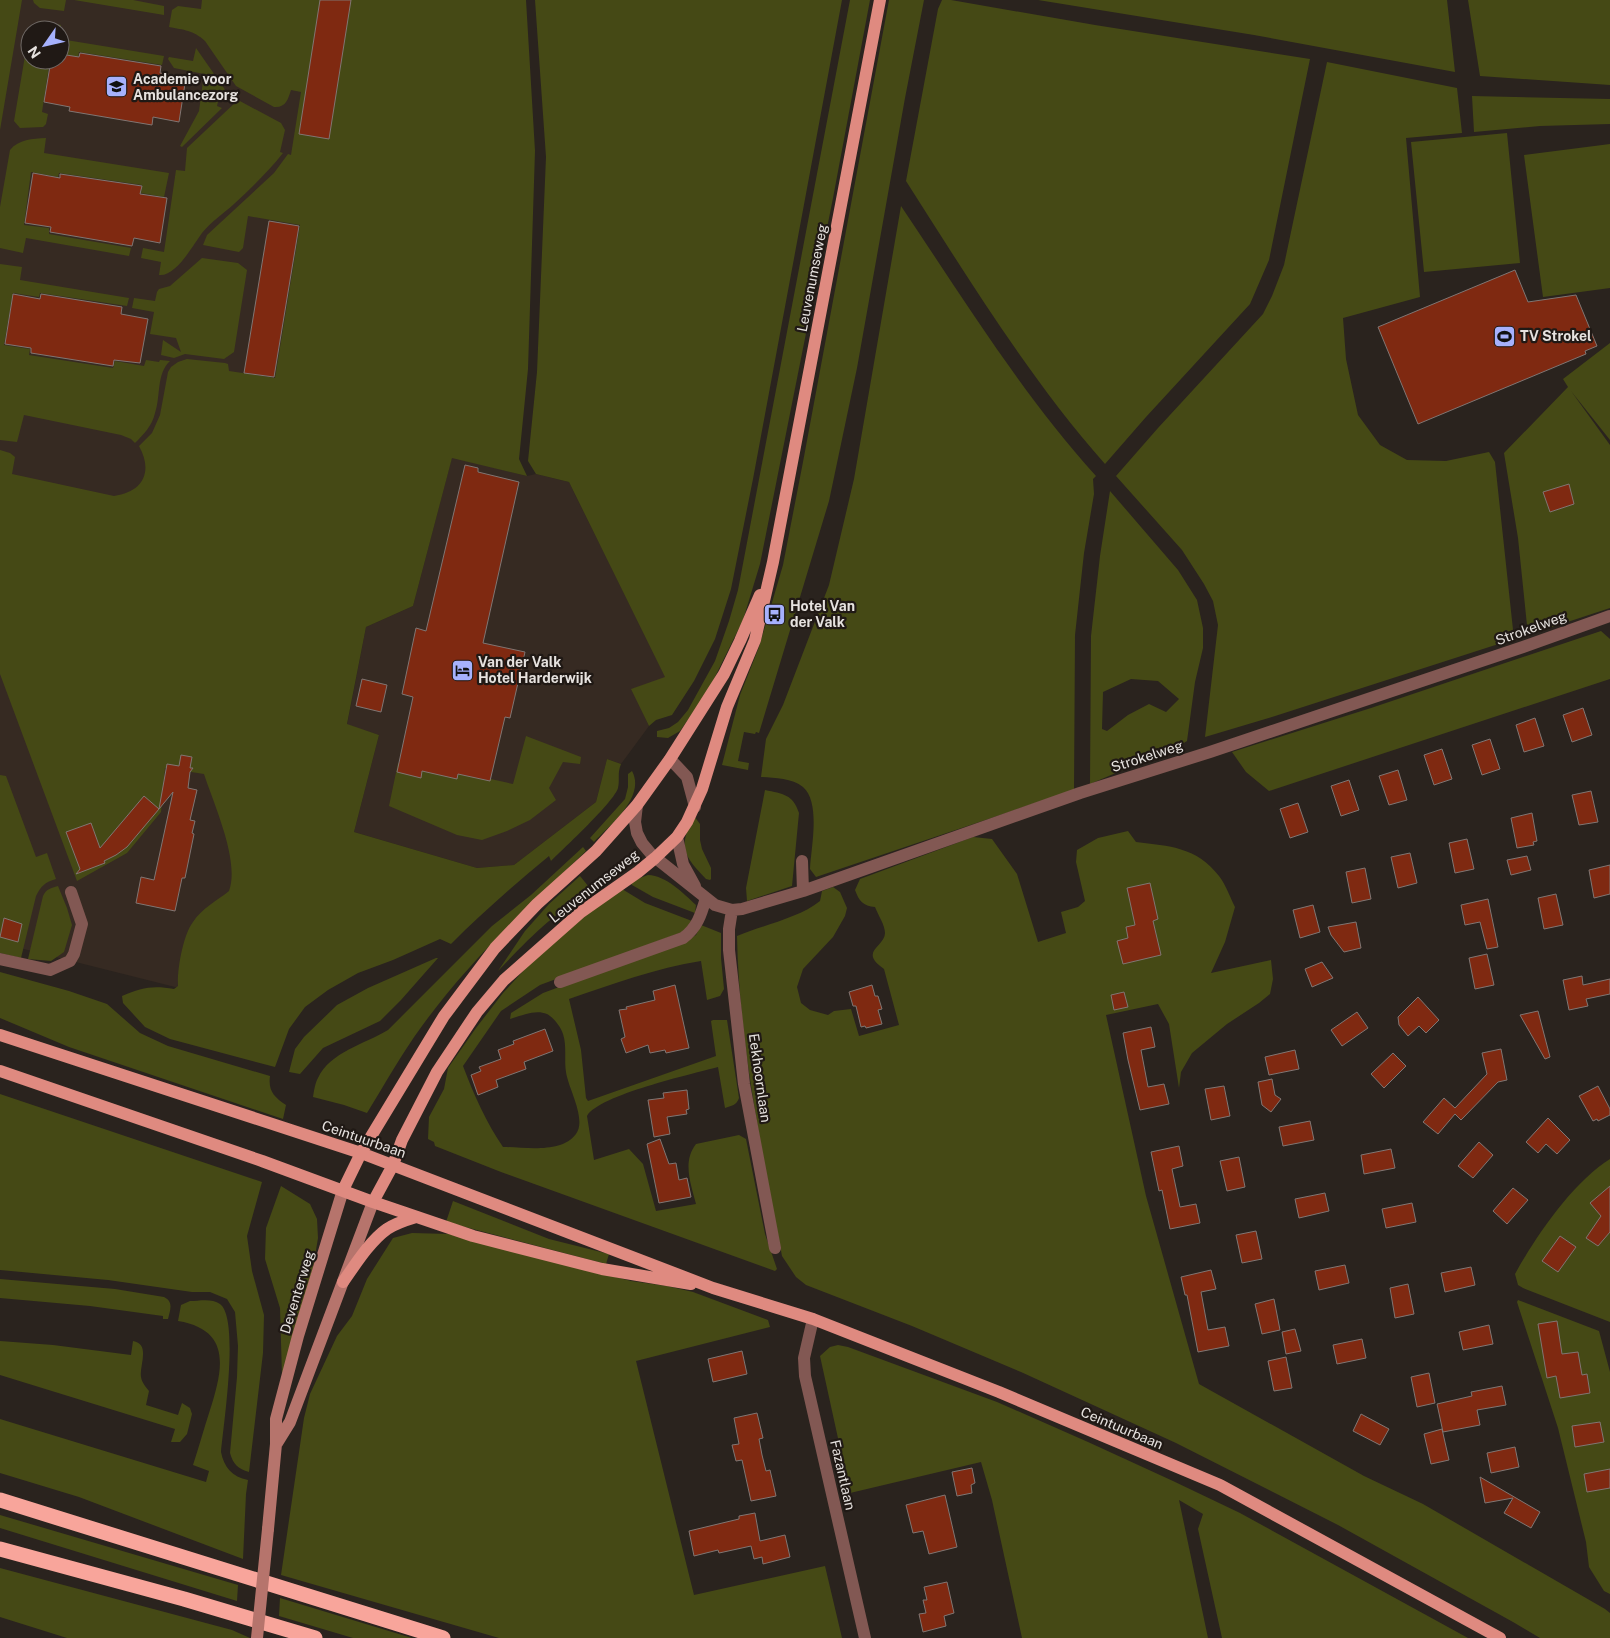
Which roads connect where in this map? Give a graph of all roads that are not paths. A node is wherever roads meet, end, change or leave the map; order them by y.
1 (880, 0) edge
2 (773, 562) junction
3 (1610, 616) edge
4 (670, 759) junction
5 (637, 805) junction
6 (695, 807) junction
7 (677, 836) junction
8 (655, 858) junction
9 (802, 861) dead end
10 (803, 891) junction
11 (71, 892) dead end
12 (702, 894) junction
13 (732, 910) junction
14 (0, 959) edge
15 (560, 982) dead end
16 (0, 1035) edge
17 (0, 1071) edge
18 (361, 1153) junction
19 (393, 1165) junction
20 (343, 1190) junction
21 (373, 1202) junction
22 (416, 1216) junction
23 (775, 1248) dead end
24 (343, 1282) junction
25 (713, 1288) junction
26 (813, 1319) junction
27 (276, 1444) junction
28 (0, 1500) edge
29 (0, 1549) edge
30 (257, 1638) edge
31 (315, 1638) edge
32 (443, 1638) edge
33 (865, 1638) edge
34 (1500, 1638) edge

1 - 2 main road, Leuvenumseweg
2 - 4 main road, Leuvenumseweg
2 - 6 main road, Leuvenumseweg
3 - 10 street, Strokelweg
4 - 5 main road, Leuvenumseweg
4 - 6 street
5 - 8 street
5 - 18 main road, Leuvenumseweg
6 - 7 main road, Leuvenumseweg
7 - 8 main road, Leuvenumseweg
7 - 12 street
8 - 12 street
8 - 19 main road, Leuvenumseweg
9 - 10 street
10 - 13 street, Strokelweg
11 - 14 street
12 - 13 street
12 - 15 street
13 - 23 street, Eekhoornlaan
16 - 18 main road, Ceintuurbaan
17 - 20 main road, Ceintuurbaan
18 - 19 main road, Ceintuurbaan
18 - 20 main road, Deventerweg
19 - 21 main road, Leuvenumseweg
19 - 25 main road, Ceintuurbaan
20 - 21 main road, Ceintuurbaan
20 - 27 main road, Deventerweg
21 - 22 main road, Ceintuurbaan
21 - 24 main road, Deventerweg
22 - 24 main road
22 - 25 main road, Ceintuurbaan
24 - 27 main road, Deventerweg
25 - 26 main road, Ceintuurbaan
26 - 33 street, Fazantlaan
26 - 34 main road, Ceintuurbaan
27 - 30 main road, Deventerweg, bridge
28 - 32 highway
29 - 31 highway

